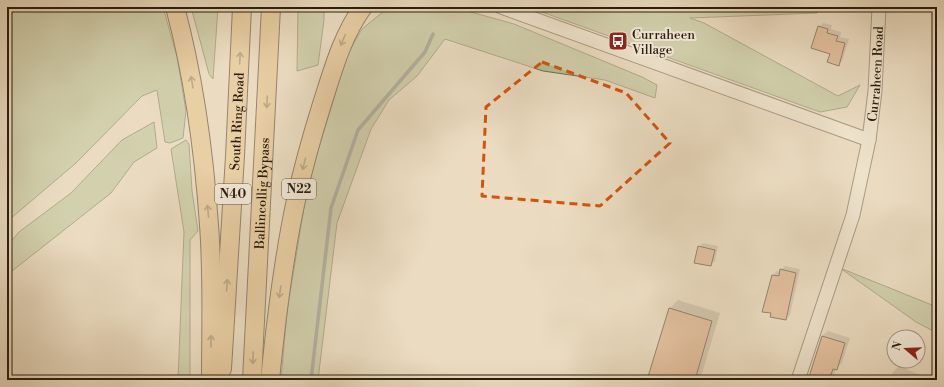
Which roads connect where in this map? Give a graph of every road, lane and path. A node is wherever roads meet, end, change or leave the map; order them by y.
1 (175, 7) edge
2 (242, 7) edge
3 (272, 7) edge
4 (363, 7) edge
5 (501, 7) edge
6 (879, 7) edge
7 (869, 140) junction
8 (211, 380) edge
9 (221, 380) edge
10 (252, 380) edge
11 (270, 380) edge
12 (798, 380) edge

8 -> 1 highway
9 -> 2 highway, South Ring Road / N40
3 -> 10 highway, Ballincollig Bypass / N40
4 -> 11 highway, N22
5 - 7 street
6 - 7 street, Curraheen Road
7 - 12 street, Curraheen Road

